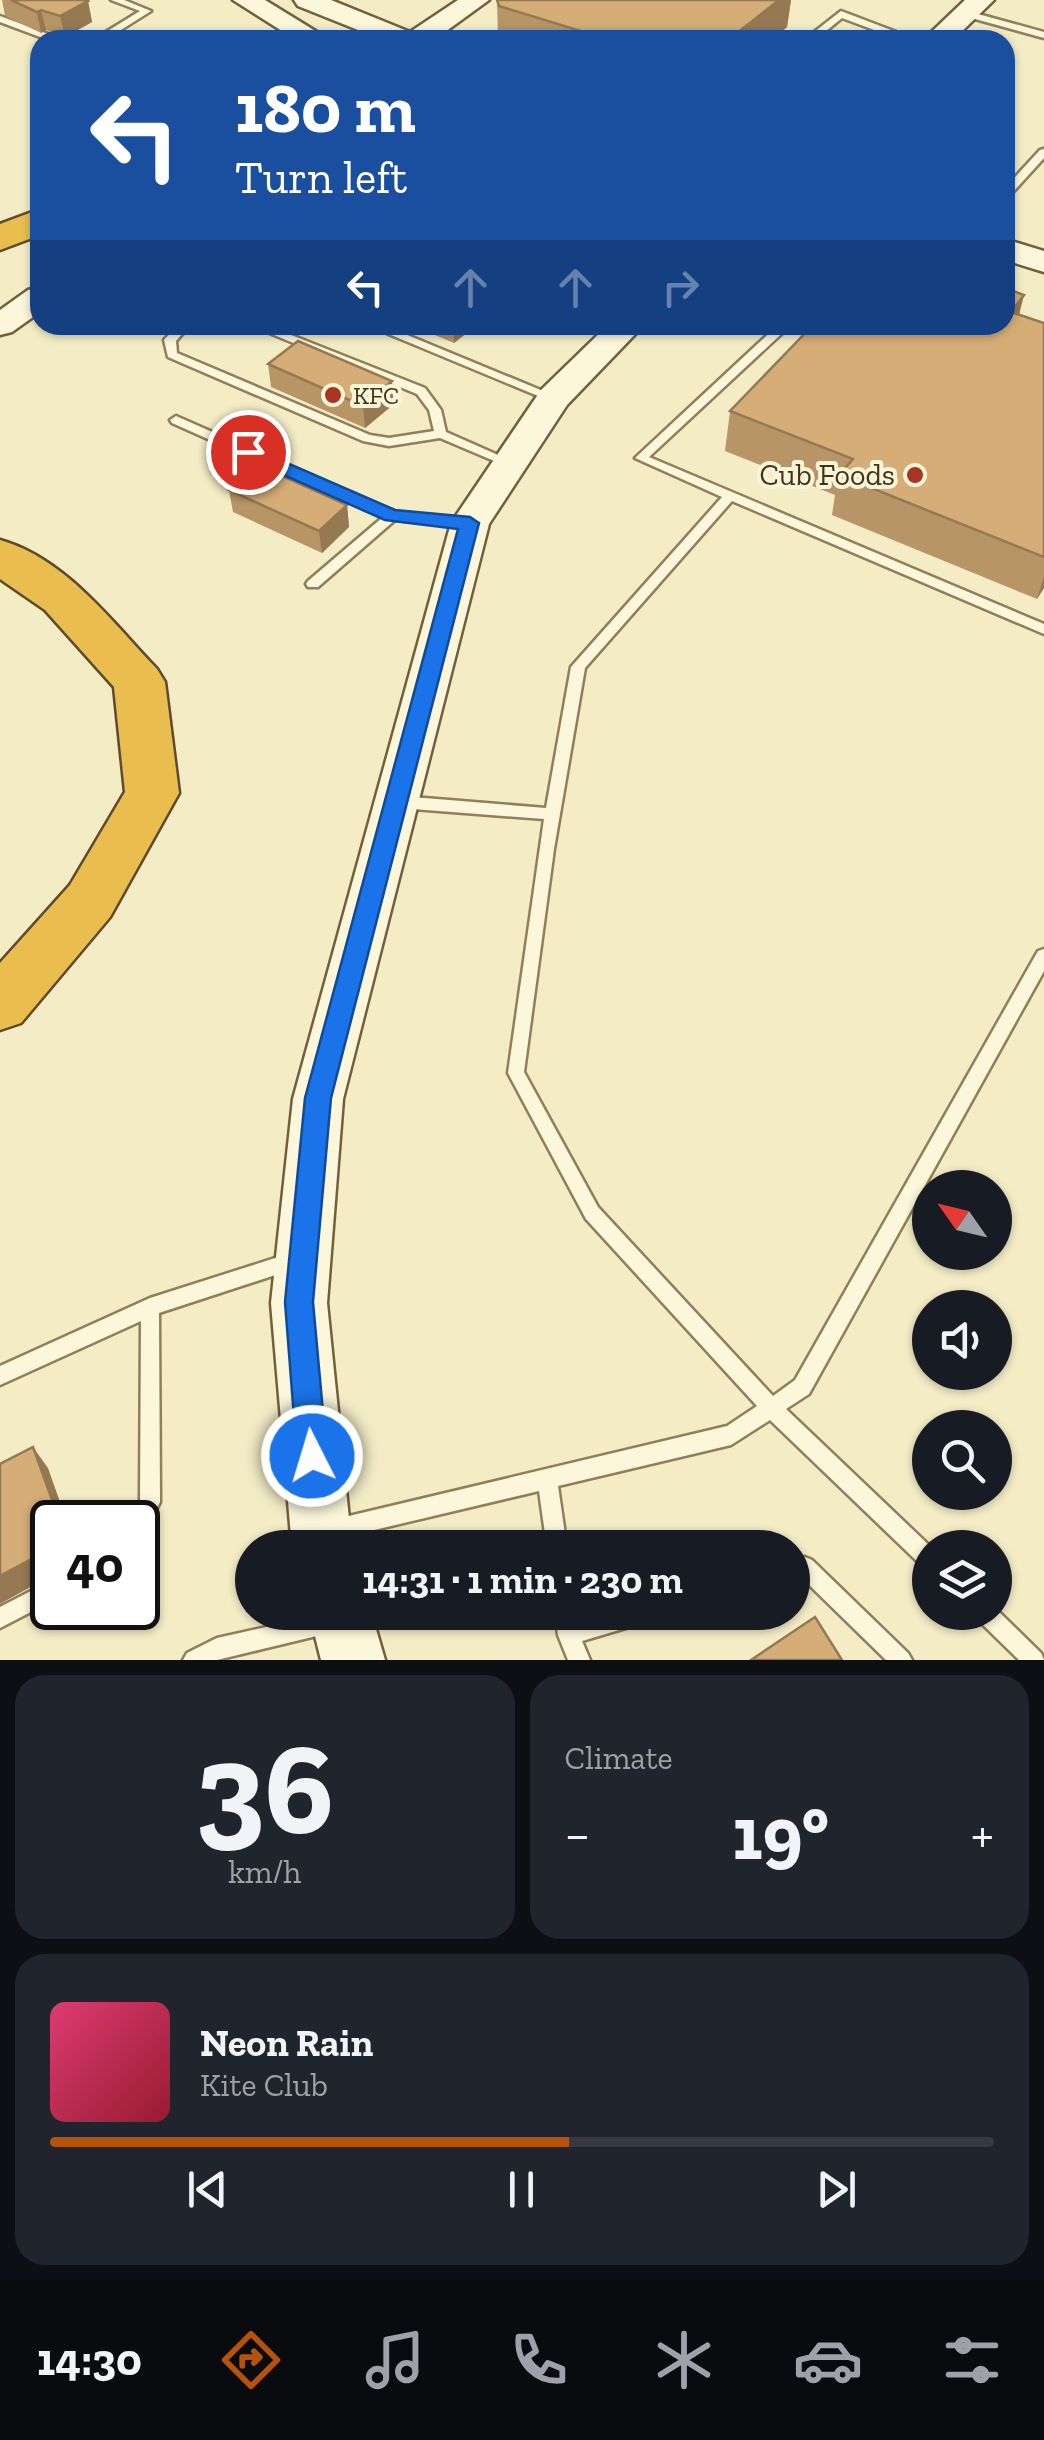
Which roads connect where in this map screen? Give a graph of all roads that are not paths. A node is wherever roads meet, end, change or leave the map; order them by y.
1 (115, 0) edge
2 (246, 0) edge
3 (306, 0) edge
4 (395, 0) edge
5 (476, 0) edge
6 (974, 7) edge
7 (0, 20) edge
8 (359, 23) junction
9 (115, 30) edge
10 (298, 30) edge
11 (348, 30) edge
12 (379, 30) edge
13 (431, 30) edge
14 (821, 30) edge
15 (882, 30) edge
16 (948, 30) edge
17 (30, 31) edge
18 (1044, 35) edge
19 (1044, 152) edge
20 (1015, 183) edge
21 (30, 226) edge
22 (30, 229) edge
23 (0, 238) edge
24 (0, 249) edge
25 (1015, 252) edge
26 (1044, 262) edge
27 (30, 304) edge
28 (0, 324) edge
29 (175, 335) edge
30 (281, 335) edge
31 (399, 335) edge
32 (617, 335) edge
33 (773, 335) edge
34 (554, 398) junction
35 (176, 420) dead end
36 (440, 434) junction
37 (510, 463) junction
38 (730, 496) junction
39 (392, 516) junction
40 (470, 523) junction
41 (0, 556) edge
42 (313, 584) dead end
43 (1044, 629) edge
44 (396, 802) junction
45 (552, 814) junction
46 (1044, 956) edge
47 (0, 1004) edge
48 (303, 1259) junction
49 (150, 1307) junction
50 (0, 1376) edge
51 (771, 1408) junction
52 (547, 1479) junction
53 (150, 1500) edge
54 (319, 1530) edge
55 (357, 1530) edge
56 (554, 1530) edge
57 (912, 1543) edge
58 (810, 1571) edge
59 (30, 1602) edge
60 (0, 1618) edge
61 (569, 1630) edge
62 (1003, 1630) edge
63 (345, 1631) edge
64 (194, 1660) edge
65 (579, 1660) edge
66 (902, 1660) edge
67 (1034, 1660) edge

1 - 9 lane
2 - 10 street
3 - 8 street
4 - 8 street
5 - 13 street
6 - 16 street
6 - 18 lane
7 - 17 lane
8 - 11 street
8 - 12 street
14 - 15 lane
19 - 20 lane
21 - 23 highway
22 - 24 street
25 - 26 street
27 - 28 street
29 - 36 lane
30 - 36 lane
31 - 34 lane
32 - 34 street
33 - 38 lane
34 - 37 street
35 - 39 lane
36 - 37 lane
37 - 40 street
38 - 43 lane
38 - 45 lane
39 - 40 lane
39 - 42 lane
40 - 44 street
41 - 47 highway
44 - 45 lane
44 - 48 street
45 - 51 lane
46 - 51 lane
48 - 49 lane
48 - 54 street
49 - 50 lane
49 - 53 lane
51 - 52 lane
51 - 57 lane
52 - 55 lane
52 - 56 lane
58 - 66 lane
59 - 60 lane
61 - 65 lane
62 - 67 lane
63 - 64 lane

